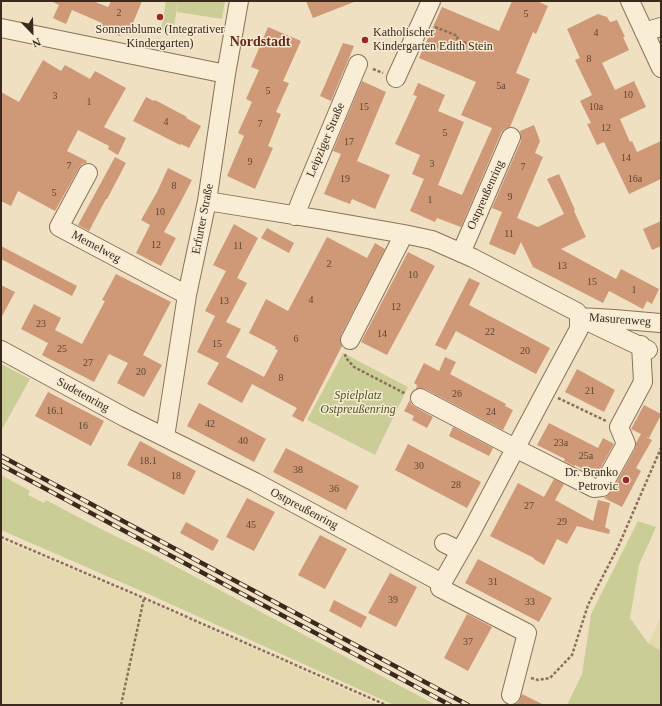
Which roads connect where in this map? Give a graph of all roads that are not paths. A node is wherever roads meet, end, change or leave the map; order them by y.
1 (239, 1) edge
2 (431, 1) edge
3 (630, 1) edge
4 (1, 28) edge
5 (653, 30) edge
6 (358, 64) dead end
7 (661, 68) edge
8 (226, 74) junction
9 (396, 78) dead end
10 (512, 137) dead end
11 (88, 173) dead end
12 (207, 201) junction
13 (295, 216) junction
14 (404, 234) junction
15 (460, 253) junction
16 (187, 295) junction
17 (580, 317) junction
18 (660, 323) edge
19 (350, 340) road end
20 (1, 350) edge
21 (420, 398) road end
22 (165, 437) junction
23 (515, 448) junction
24 (444, 543) dead end
25 (460, 551) junction
26 (442, 583) junction
27 (511, 695) dead end

1 - 8 street, Erfurter Straße
2 - 9 street
3 - 5 street
4 - 8 street
5 - 7 street
6 - 13 street, Leipziger Straße
8 - 12 street, Erfurter Straße
10 - 15 street, Ostpreußenring
11 - 16 street, Memelweg
12 - 13 street
12 - 16 street, Erfurter Straße
13 - 14 street
14 - 15 street
14 - 19 street
15 - 17 street
16 - 22 street, Erfurter Straße
17 - 18 street, Masurenweg
17 - 23 street
17 - 23 street
20 - 22 street, Sudetenring
21 - 23 street
22 - 26 street, Ostpreußenring
23 - 25 street
24 - 25 street
25 - 26 street
26 - 27 street, Ostpreußenring

